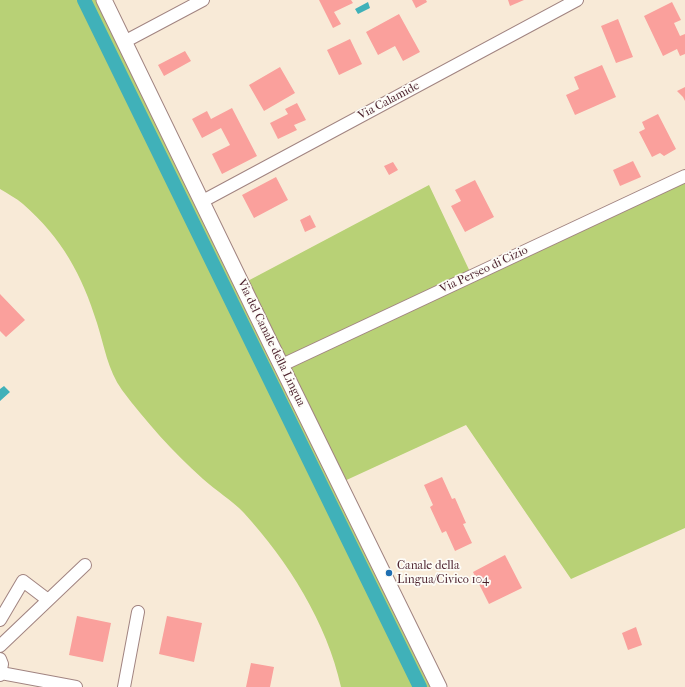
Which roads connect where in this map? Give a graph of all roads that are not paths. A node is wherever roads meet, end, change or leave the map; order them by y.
1 (104, 0) edge
2 (203, 0) edge
3 (577, 0) edge
4 (124, 42) junction
5 (685, 176) edge
6 (201, 202) junction
7 (282, 365) junction
8 (85, 565) dead end
9 (48, 600) junction
10 (138, 612) dead end
11 (0, 620) edge
12 (0, 646) edge
13 (0, 659) edge
14 (0, 674) edge
15 (76, 687) edge
16 (124, 687) edge
17 (439, 687) edge

1 - 4 street, Via del Canale della Lingua
2 - 4 street
3 - 6 street, Via Calamide
4 - 6 street, Via del Canale della Lingua
5 - 7 street, Via Perseo di Cizio
6 - 7 street, Via del Canale della Lingua
7 - 17 street, Via del Canale della Lingua
8 - 9 street
9 - 11 street
9 - 12 street
10 - 16 street
13 - 14 street
14 - 15 street

